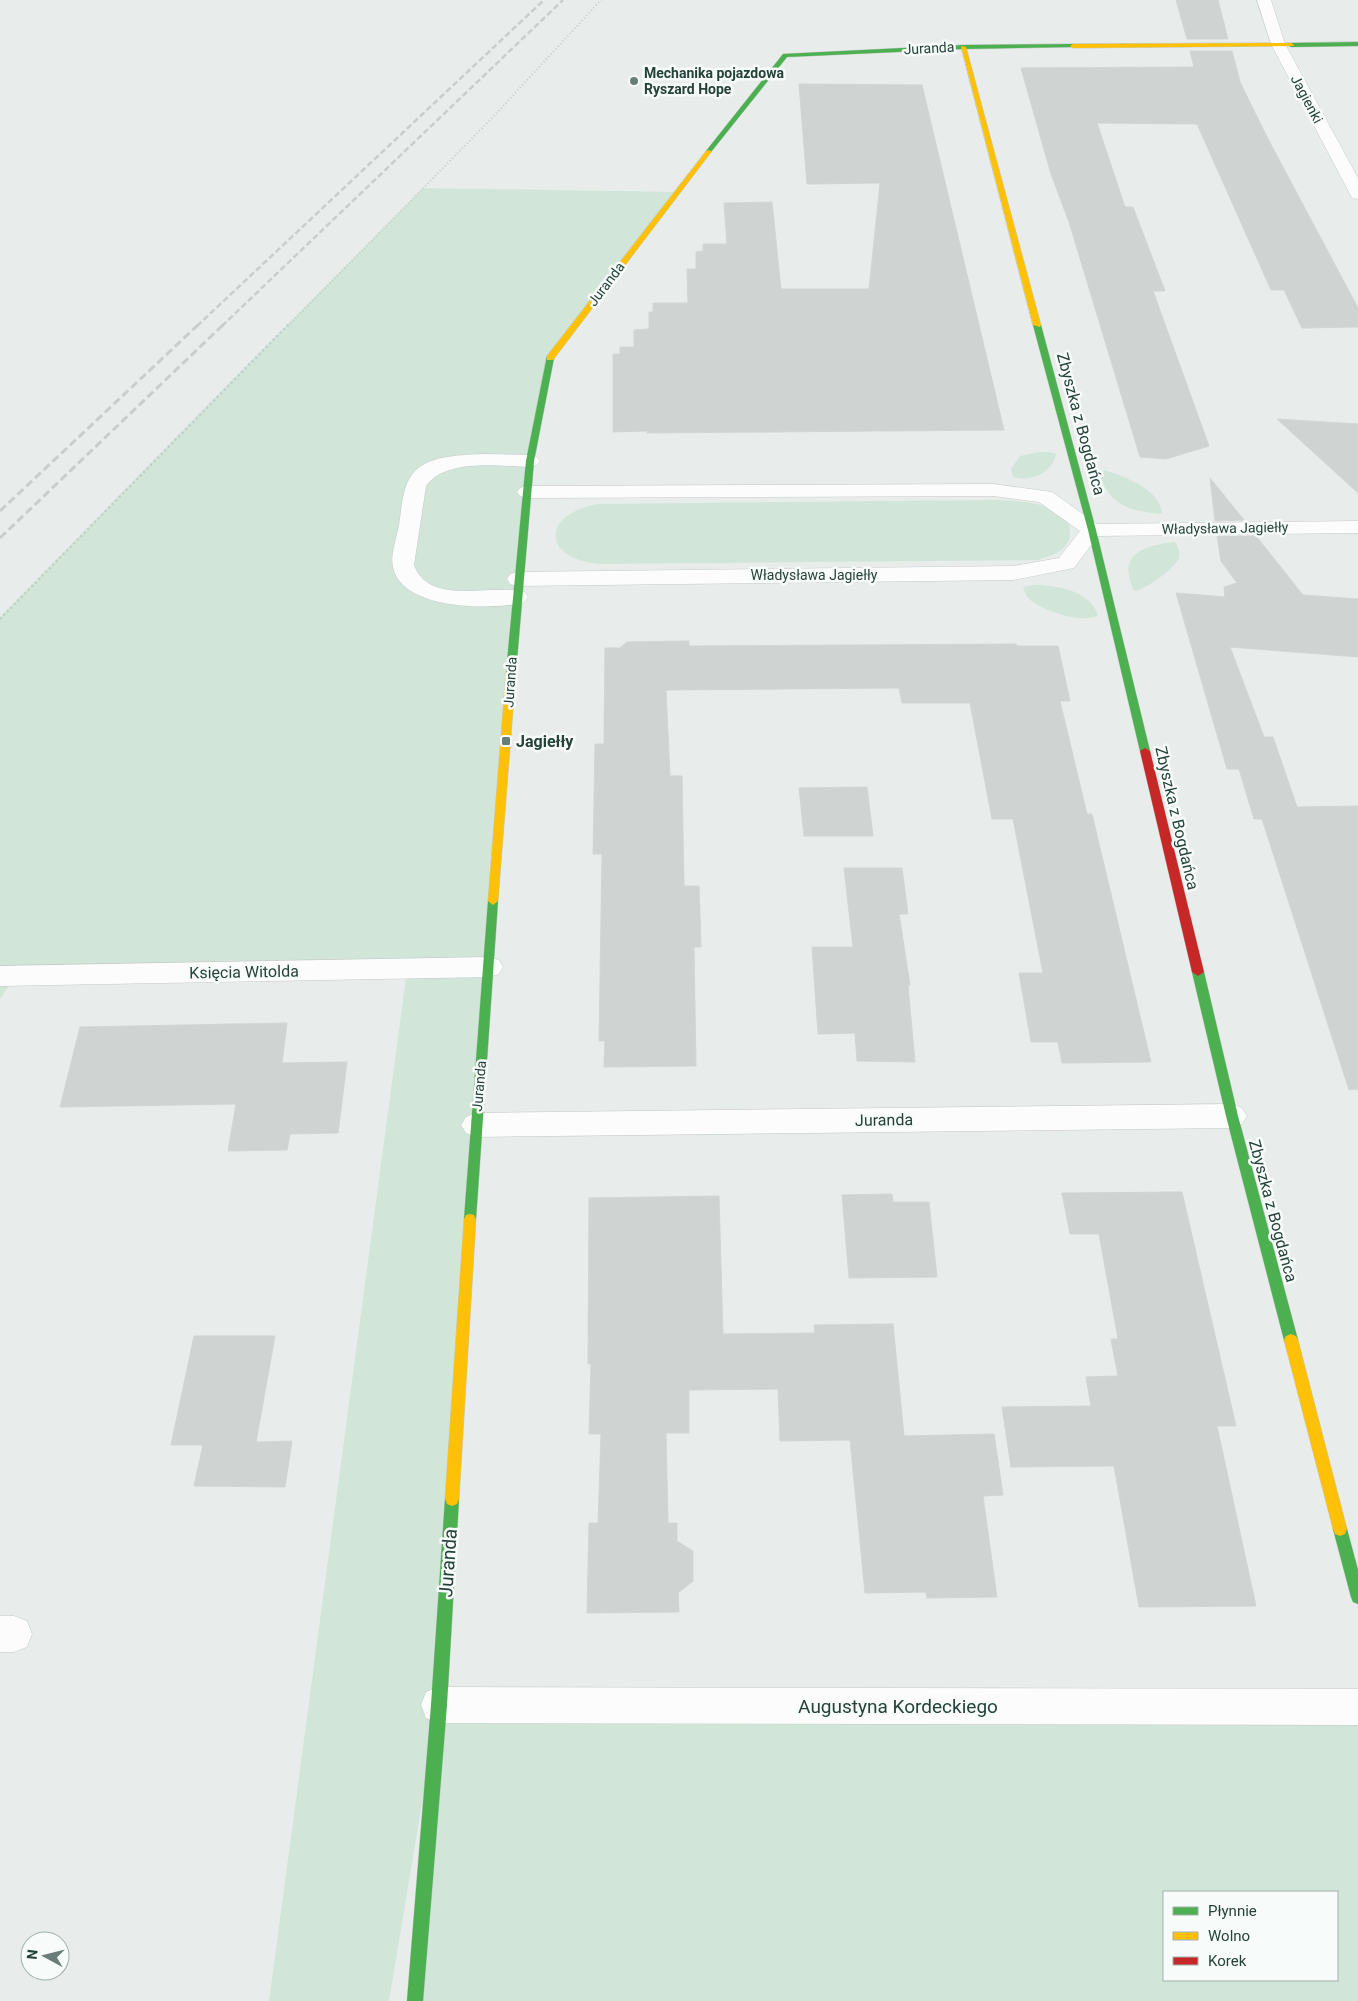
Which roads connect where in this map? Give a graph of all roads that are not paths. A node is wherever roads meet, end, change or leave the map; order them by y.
1 (1264, 0) edge
2 (1278, 44) junction
3 (1358, 44) edge
4 (963, 47) junction
5 (1358, 194) edge
6 (530, 461) junction
7 (527, 492) junction
8 (1358, 527) edge
9 (1092, 530) junction
10 (518, 588) junction
11 (489, 967) junction
12 (0, 976) edge
13 (1232, 1116) junction
14 (476, 1125) junction
15 (1358, 1597) edge
16 (439, 1704) junction
17 (1358, 1707) edge
18 (415, 2001) edge

1 - 2 street, Jagienki
2 - 3 street, Juranda
2 - 4 street, Juranda
2 - 5 street, Jagienki
4 - 6 street, Juranda
4 - 9 street, Zbyszka z Bogdańca
6 - 7 street, Juranda
6 - 10 street, Władysława Jagiełły
7 - 9 street
7 - 10 street, Juranda
8 - 9 street, Władysława Jagiełły
9 - 10 street, Władysława Jagiełły
9 - 13 street, Zbyszka z Bogdańca
10 - 11 street, Juranda
11 - 12 street, Księcia Witolda
11 - 14 street, Juranda
13 - 14 street, Juranda
13 - 15 street, Zbyszka z Bogdańca
14 - 16 street, Juranda
16 - 17 street, Augustyna Kordeckiego
16 - 18 street, Juranda

